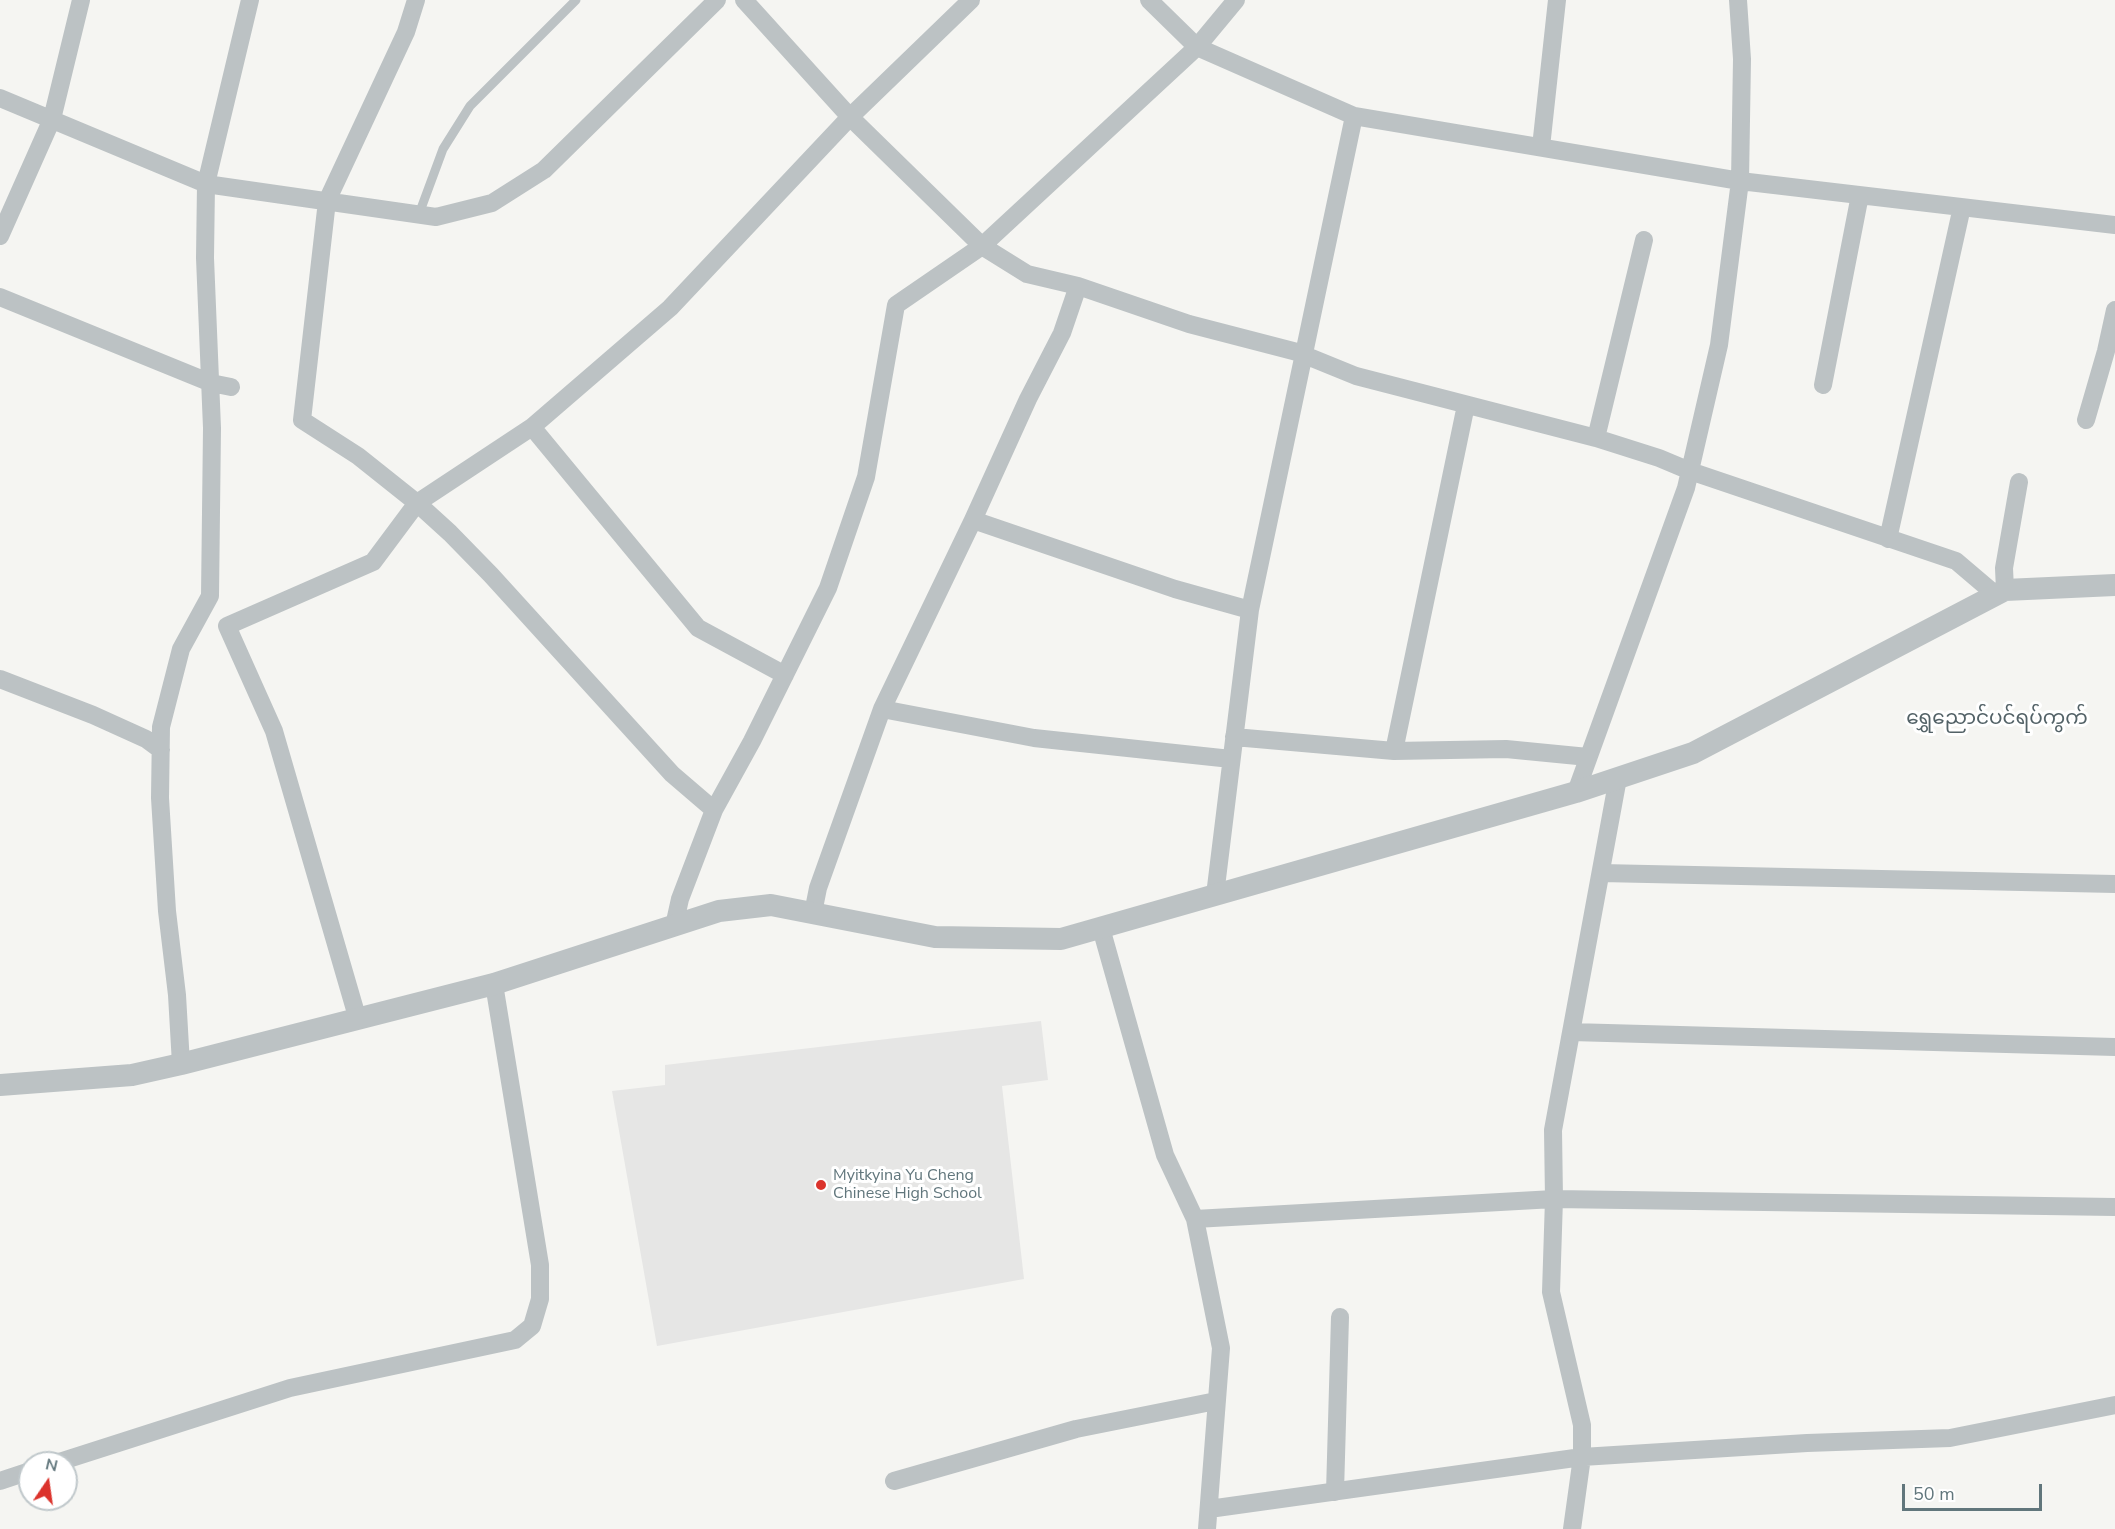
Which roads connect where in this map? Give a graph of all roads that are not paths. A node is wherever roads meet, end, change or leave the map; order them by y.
1 (81, 0) edge
2 (416, 0) edge
3 (576, 0) edge
4 (717, 0) edge
5 (744, 0) edge
6 (971, 0) edge
7 (1149, 0) edge
8 (1236, 0) edge
9 (1557, 0) edge
10 (1738, 0) edge
11 (245, 2) edge
12 (1197, 47) junction
13 (0, 98) edge
14 (1354, 116) junction
15 (850, 117) junction
16 (52, 119) junction
17 (1541, 147) junction
18 (1740, 181) junction
19 (207, 184) junction
20 (1860, 195) junction
21 (327, 201) junction
22 (1962, 207) junction
23 (419, 214) junction
24 (2115, 225) edge
25 (0, 236) edge
26 (1644, 240) dead end
27 (982, 246) junction
28 (1078, 286) junction
29 (0, 297) edge
30 (2115, 310) edge
31 (1303, 354) junction
32 (211, 383) junction
33 (1823, 385) dead end
34 (231, 387) dead end
35 (1466, 405) junction
36 (2086, 420) dead end
37 (532, 427) junction
38 (1596, 438) junction
39 (1690, 471) junction
40 (2019, 482) dead end
41 (417, 503) junction
42 (973, 520) junction
43 (1888, 539) junction
44 (2115, 585) edge
45 (2000, 592) junction
46 (1250, 610) junction
47 (785, 675) junction
48 (0, 679) edge
49 (882, 709) junction
50 (1234, 736) junction
51 (161, 750) junction
52 (1394, 751) junction
53 (1588, 757) junction
54 (1231, 759) junction
55 (1618, 778) junction
56 (1576, 792) junction
57 (714, 810) junction
58 (1601, 873) junction
59 (2115, 885) edge
60 (1215, 895) junction
61 (813, 913) junction
62 (674, 926) junction
63 (1101, 928) junction
64 (494, 984) junction
65 (358, 1020) junction
66 (1571, 1032) junction
67 (2115, 1047) edge
68 (181, 1065) junction
69 (0, 1085) edge
70 (1554, 1199) junction
71 (2115, 1207) edge
72 (1195, 1220) junction
73 (1340, 1317) dead end
74 (1216, 1401) junction
75 (2115, 1405) edge
76 (78, 1456) edge
77 (1582, 1458) junction
78 (18, 1476) edge
79 (0, 1481) edge
80 (894, 1481) dead end
81 (1335, 1491) junction
82 (1209, 1509) junction
83 (1207, 1529) edge
84 (1572, 1529) edge

1 - 16 street
2 - 21 street
3 - 23 lane
4 - 23 street
5 - 15 street
6 - 15 street
7 - 12 street
8 - 12 street
9 - 17 street
10 - 18 street
11 - 19 street
12 - 14 street
12 - 27 street
13 - 16 street
14 - 17 street
14 - 31 street
15 - 27 street
15 - 37 street
16 - 19 street
16 - 25 street
17 - 18 street
18 - 20 street
18 - 39 street
19 - 21 street
19 - 32 street
20 - 22 street
20 - 33 street
21 - 23 street
21 - 41 street
22 - 24 street
22 - 43 street
26 - 38 street
27 - 28 street
27 - 47 street
28 - 31 street
28 - 42 street
29 - 32 street
30 - 36 street
31 - 35 street
31 - 46 street
32 - 34 street
32 - 51 street
35 - 38 street
35 - 52 street
37 - 41 street
37 - 47 street
38 - 39 street
39 - 43 street
39 - 53 street
40 - 45 street
41 - 57 street
41 - 65 street
42 - 46 street
42 - 49 street
43 - 45 street
44 - 45 street
45 - 55 street
46 - 50 street
47 - 57 street
48 - 51 street
49 - 54 street
49 - 61 street
50 - 52 street
50 - 54 street
51 - 68 street
52 - 53 street
53 - 56 street
54 - 60 street
55 - 56 street
55 - 58 street
56 - 60 street
57 - 62 street
58 - 59 street
58 - 66 street
60 - 63 street
61 - 62 street
61 - 63 street
62 - 64 street
63 - 72 street
64 - 65 street
64 - 76 street
65 - 68 street
66 - 67 street
66 - 70 street
68 - 69 street
70 - 71 street
70 - 72 street
70 - 77 street
72 - 74 street
73 - 81 street
74 - 80 street
74 - 82 street
75 - 77 street
77 - 81 street
77 - 84 street
78 - 79 street
81 - 82 street
82 - 83 street

